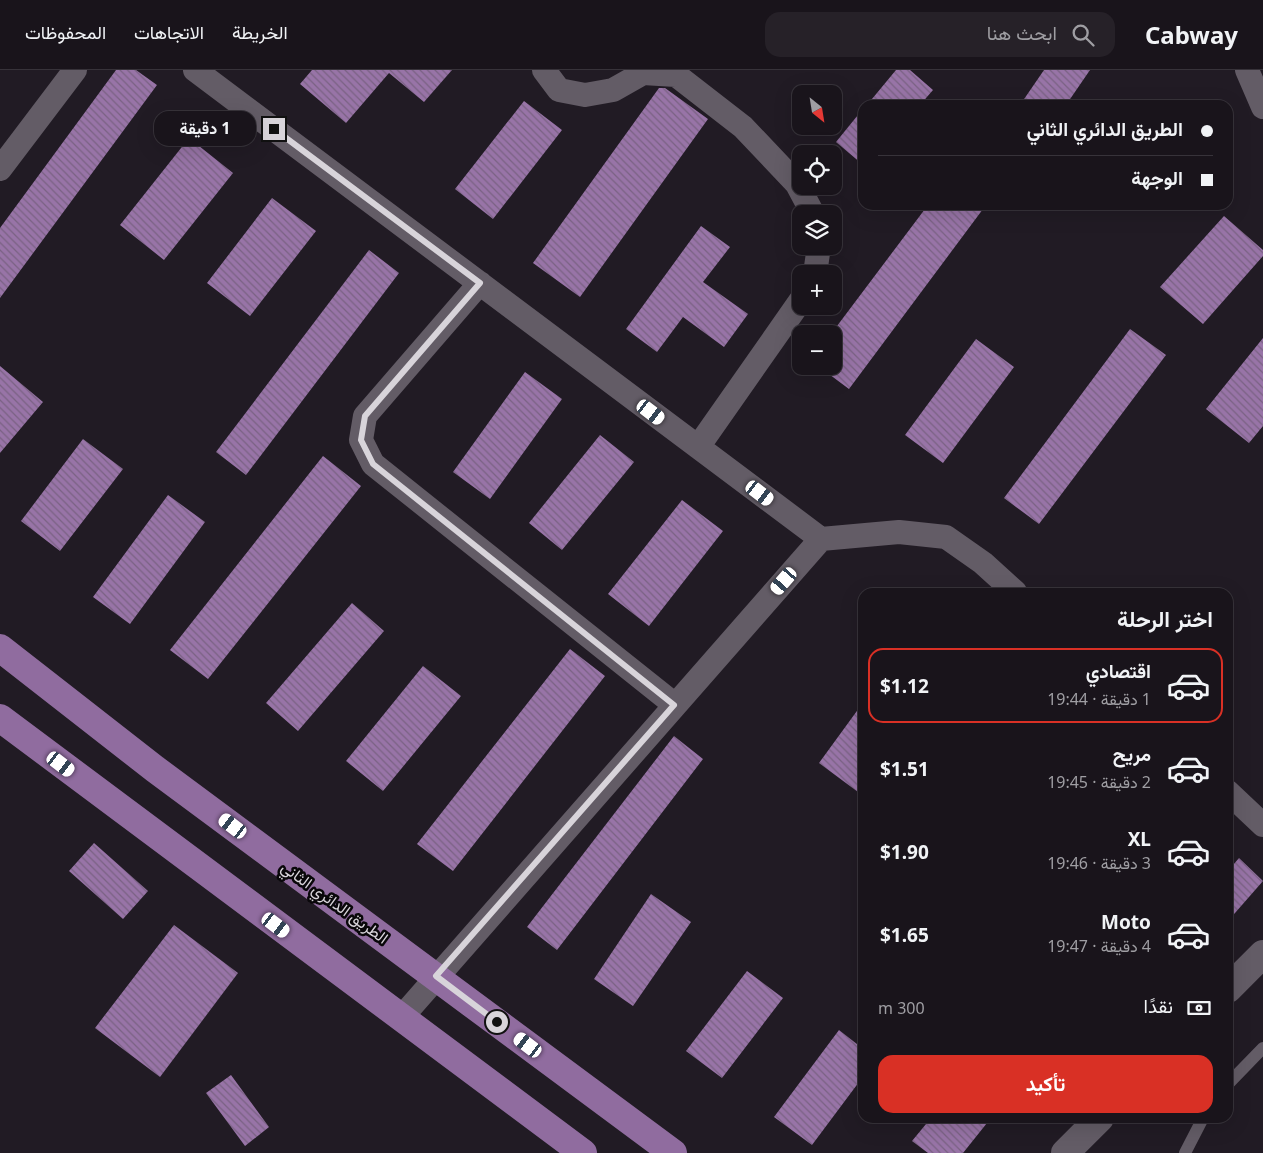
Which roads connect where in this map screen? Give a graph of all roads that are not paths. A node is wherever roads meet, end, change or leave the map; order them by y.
1 (75, 70) edge
2 (196, 70) edge
3 (544, 70) edge
4 (1247, 70) edge
5 (1263, 107) edge
6 (0, 170) edge
7 (808, 205) edge
8 (480, 283) junction
9 (792, 313) edge
10 (698, 447) junction
11 (821, 539) junction
12 (1011, 588) edge
13 (0, 648) edge
14 (674, 705) junction
15 (0, 718) edge
16 (1233, 797) edge
17 (1263, 825) edge
18 (1263, 954) edge
19 (436, 976) junction
20 (1233, 985) edge
21 (401, 1018) junction
22 (1263, 1048) edge
23 (1233, 1079) edge
24 (1095, 1123) edge
25 (1200, 1123) edge
26 (583, 1153) edge
27 (673, 1153) edge
28 (1065, 1153) edge
29 (1185, 1153) edge

1 - 6 street
2 - 8 street
3 - 7 street
4 - 5 street
8 - 10 street
8 - 14 street
9 - 10 street
10 - 11 street
11 - 12 street
11 - 14 street
13 - 19 highway, الطريق الدائري الثاني
14 - 19 street
15 - 21 highway
16 - 17 street
18 - 20 street
19 - 21 street
19 - 27 highway, الطريق الدائري الثاني
21 - 26 highway
22 - 23 lane
24 - 28 street
25 - 29 lane

